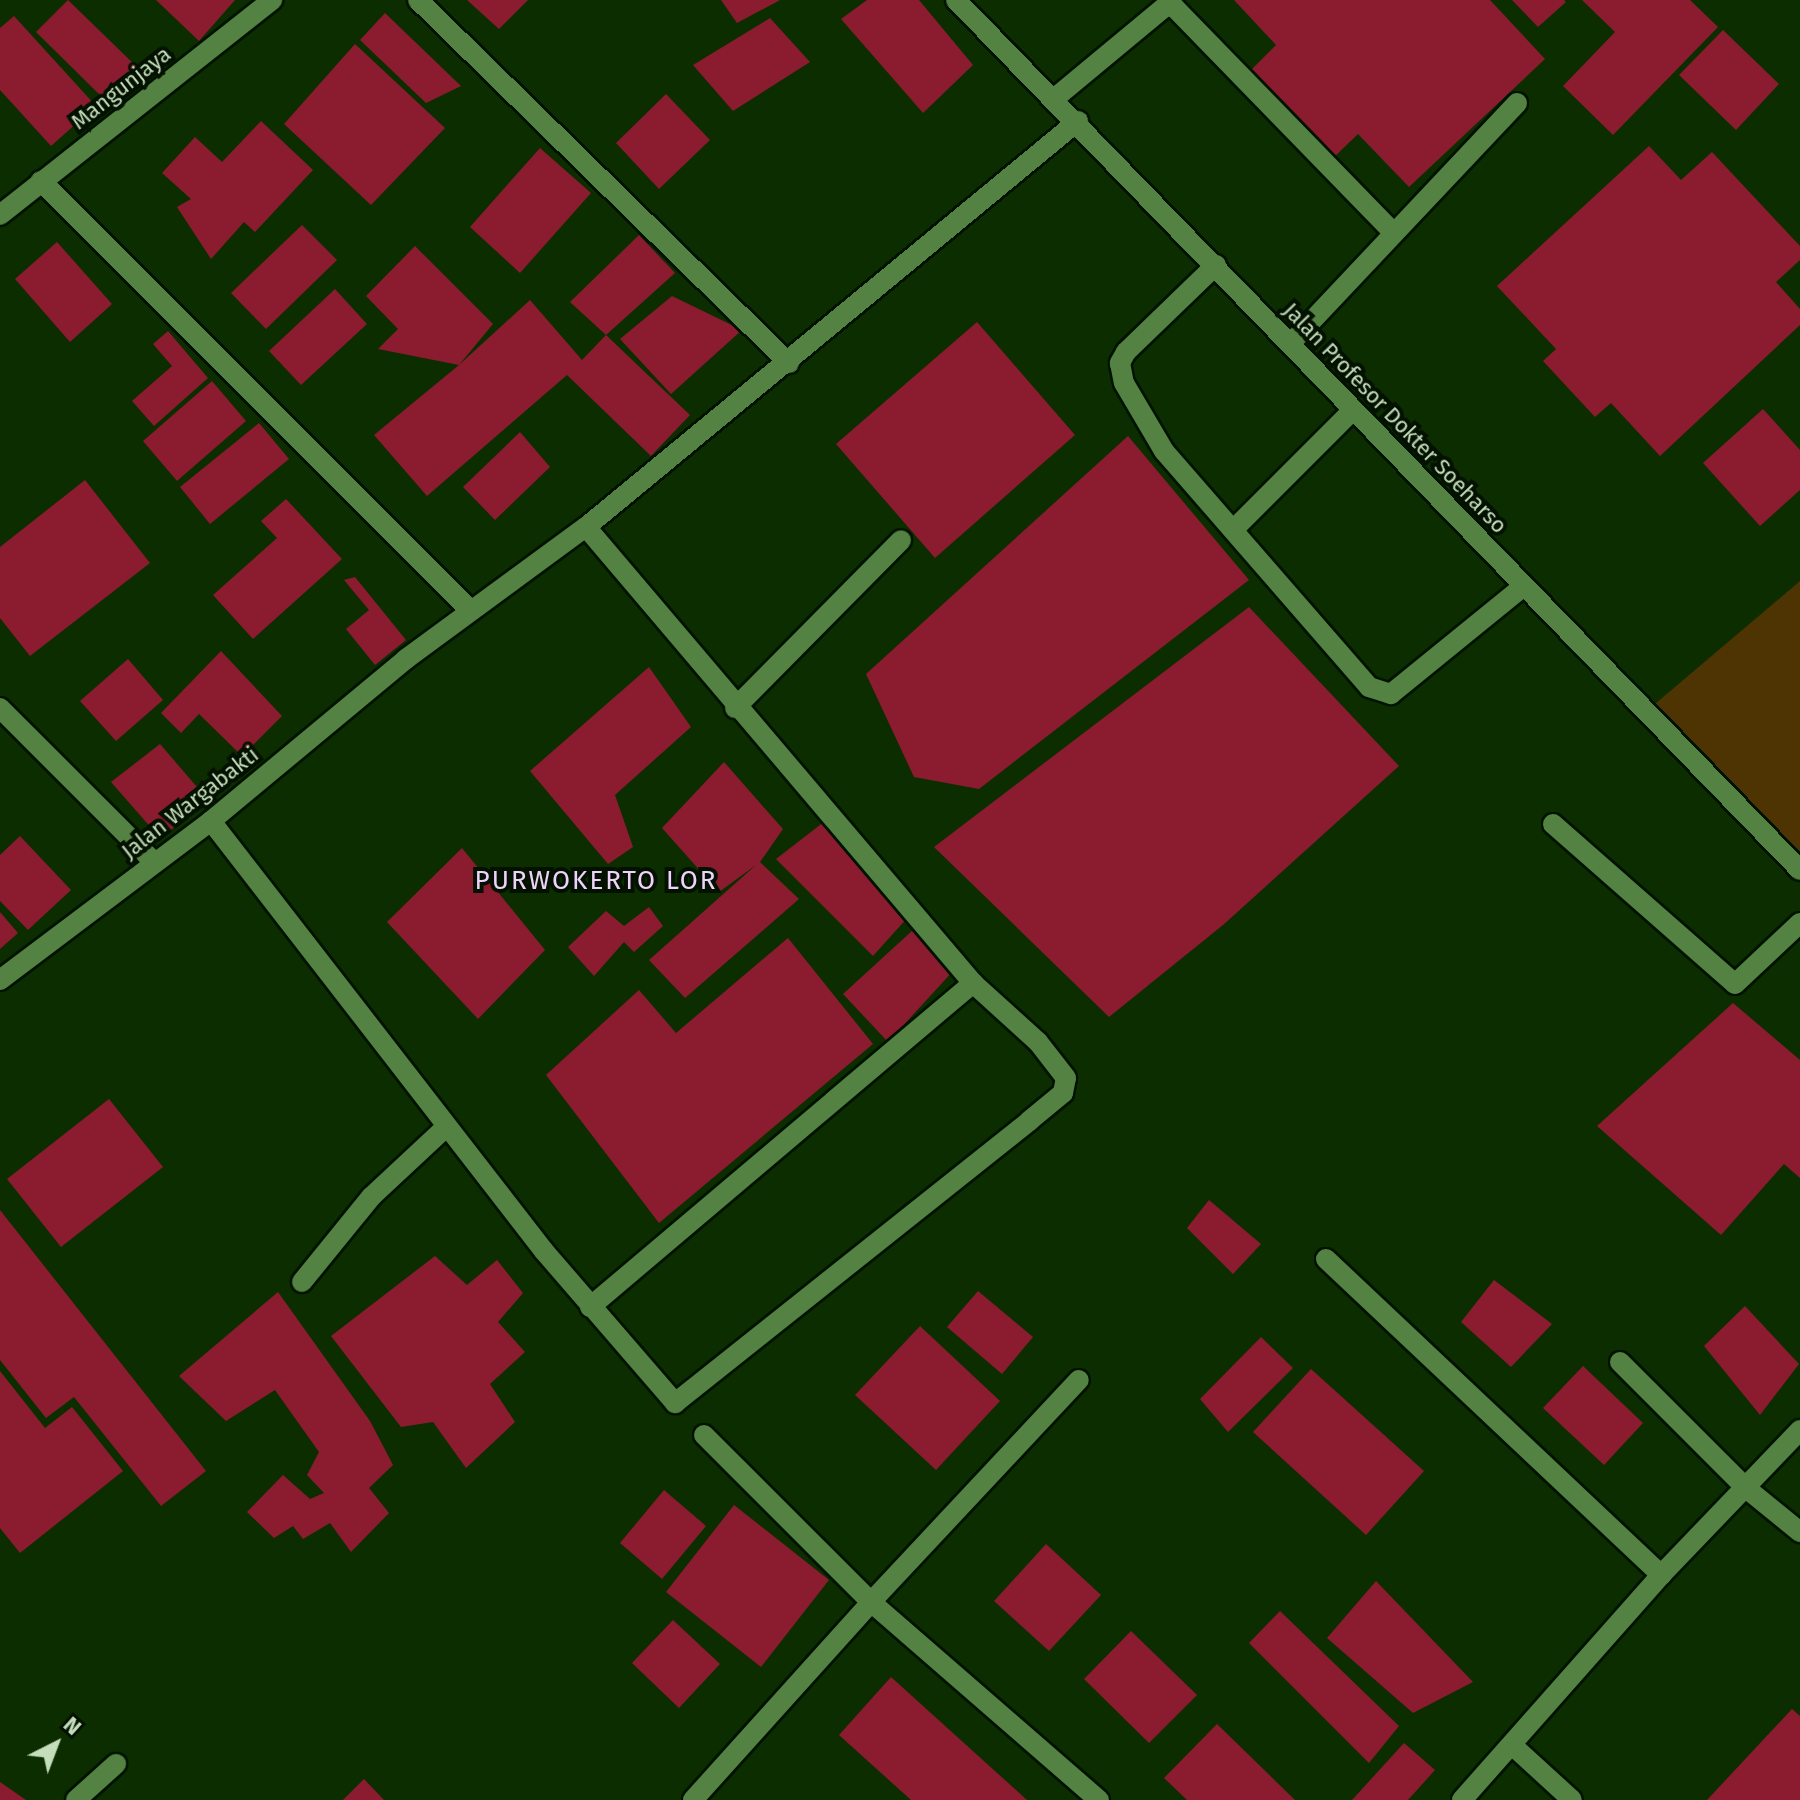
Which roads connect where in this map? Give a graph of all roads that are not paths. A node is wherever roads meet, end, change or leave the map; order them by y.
1 (272, 0) edge
2 (418, 0) edge
3 (956, 0) edge
4 (1055, 98) junction
5 (1517, 103) dead end
6 (1078, 121) junction
7 (41, 181) junction
8 (0, 215) edge
9 (1393, 232) junction
10 (1216, 265) junction
11 (1290, 344) junction
12 (789, 363) junction
13 (1353, 410) junction
14 (586, 527) junction
15 (1233, 530) junction
16 (901, 540) dead end
17 (1524, 586) junction
18 (471, 611) junction
19 (0, 708) edge
20 (735, 708) junction
21 (211, 821) junction
22 (1553, 824) dead end
23 (154, 862) junction
24 (1800, 870) edge
25 (1800, 923) edge
26 (0, 980) edge
27 (973, 983) junction
28 (446, 1127) junction
29 (1326, 1259) dead end
30 (302, 1282) dead end
31 (590, 1307) junction
32 (1620, 1362) dead end
33 (1079, 1380) dead end
34 (1800, 1430) edge
35 (704, 1435) dead end
36 (1746, 1488) junction
37 (1800, 1532) edge
38 (1661, 1575) junction
39 (871, 1602) junction
40 (1512, 1745) junction
41 (116, 1764) dead end
42 (76, 1800) edge
43 (693, 1800) edge
44 (1099, 1800) edge
45 (1462, 1800) edge
46 (1572, 1800) edge

1 - 7 street, Mangunjaya
2 - 12 street
3 - 4 street, Jalan Profesor Dokter Soeharso
4 - 6 street, Jalan Profesor Dokter Soeharso
4 - 9 street
5 - 9 street
6 - 10 street, Jalan Profesor Dokter Soeharso
6 - 12 street, Jalan Wargabakti
7 - 8 street, Mangunjaya
7 - 18 street
9 - 11 street
10 - 11 street, Jalan Profesor Dokter Soeharso
10 - 15 street
11 - 13 street, Jalan Profesor Dokter Soeharso
12 - 14 street, Jalan Wargabakti
13 - 15 street
13 - 17 street, Jalan Profesor Dokter Soeharso
14 - 18 street, Jalan Wargabakti
14 - 20 street
15 - 17 street
16 - 20 street
17 - 24 street, Jalan Profesor Dokter Soeharso
18 - 21 street, Jalan Wargabakti
19 - 23 street
20 - 27 street
21 - 23 street, Jalan Wargabakti
21 - 28 street
22 - 25 street
23 - 26 street, Jalan Wargabakti
27 - 31 street
27 - 31 street
28 - 30 street
28 - 31 street
29 - 38 street
32 - 36 street
33 - 39 street
34 - 36 street
35 - 39 street
36 - 37 street
36 - 38 street
38 - 40 street
39 - 43 street
39 - 44 street
40 - 45 street
40 - 46 street
41 - 42 street

